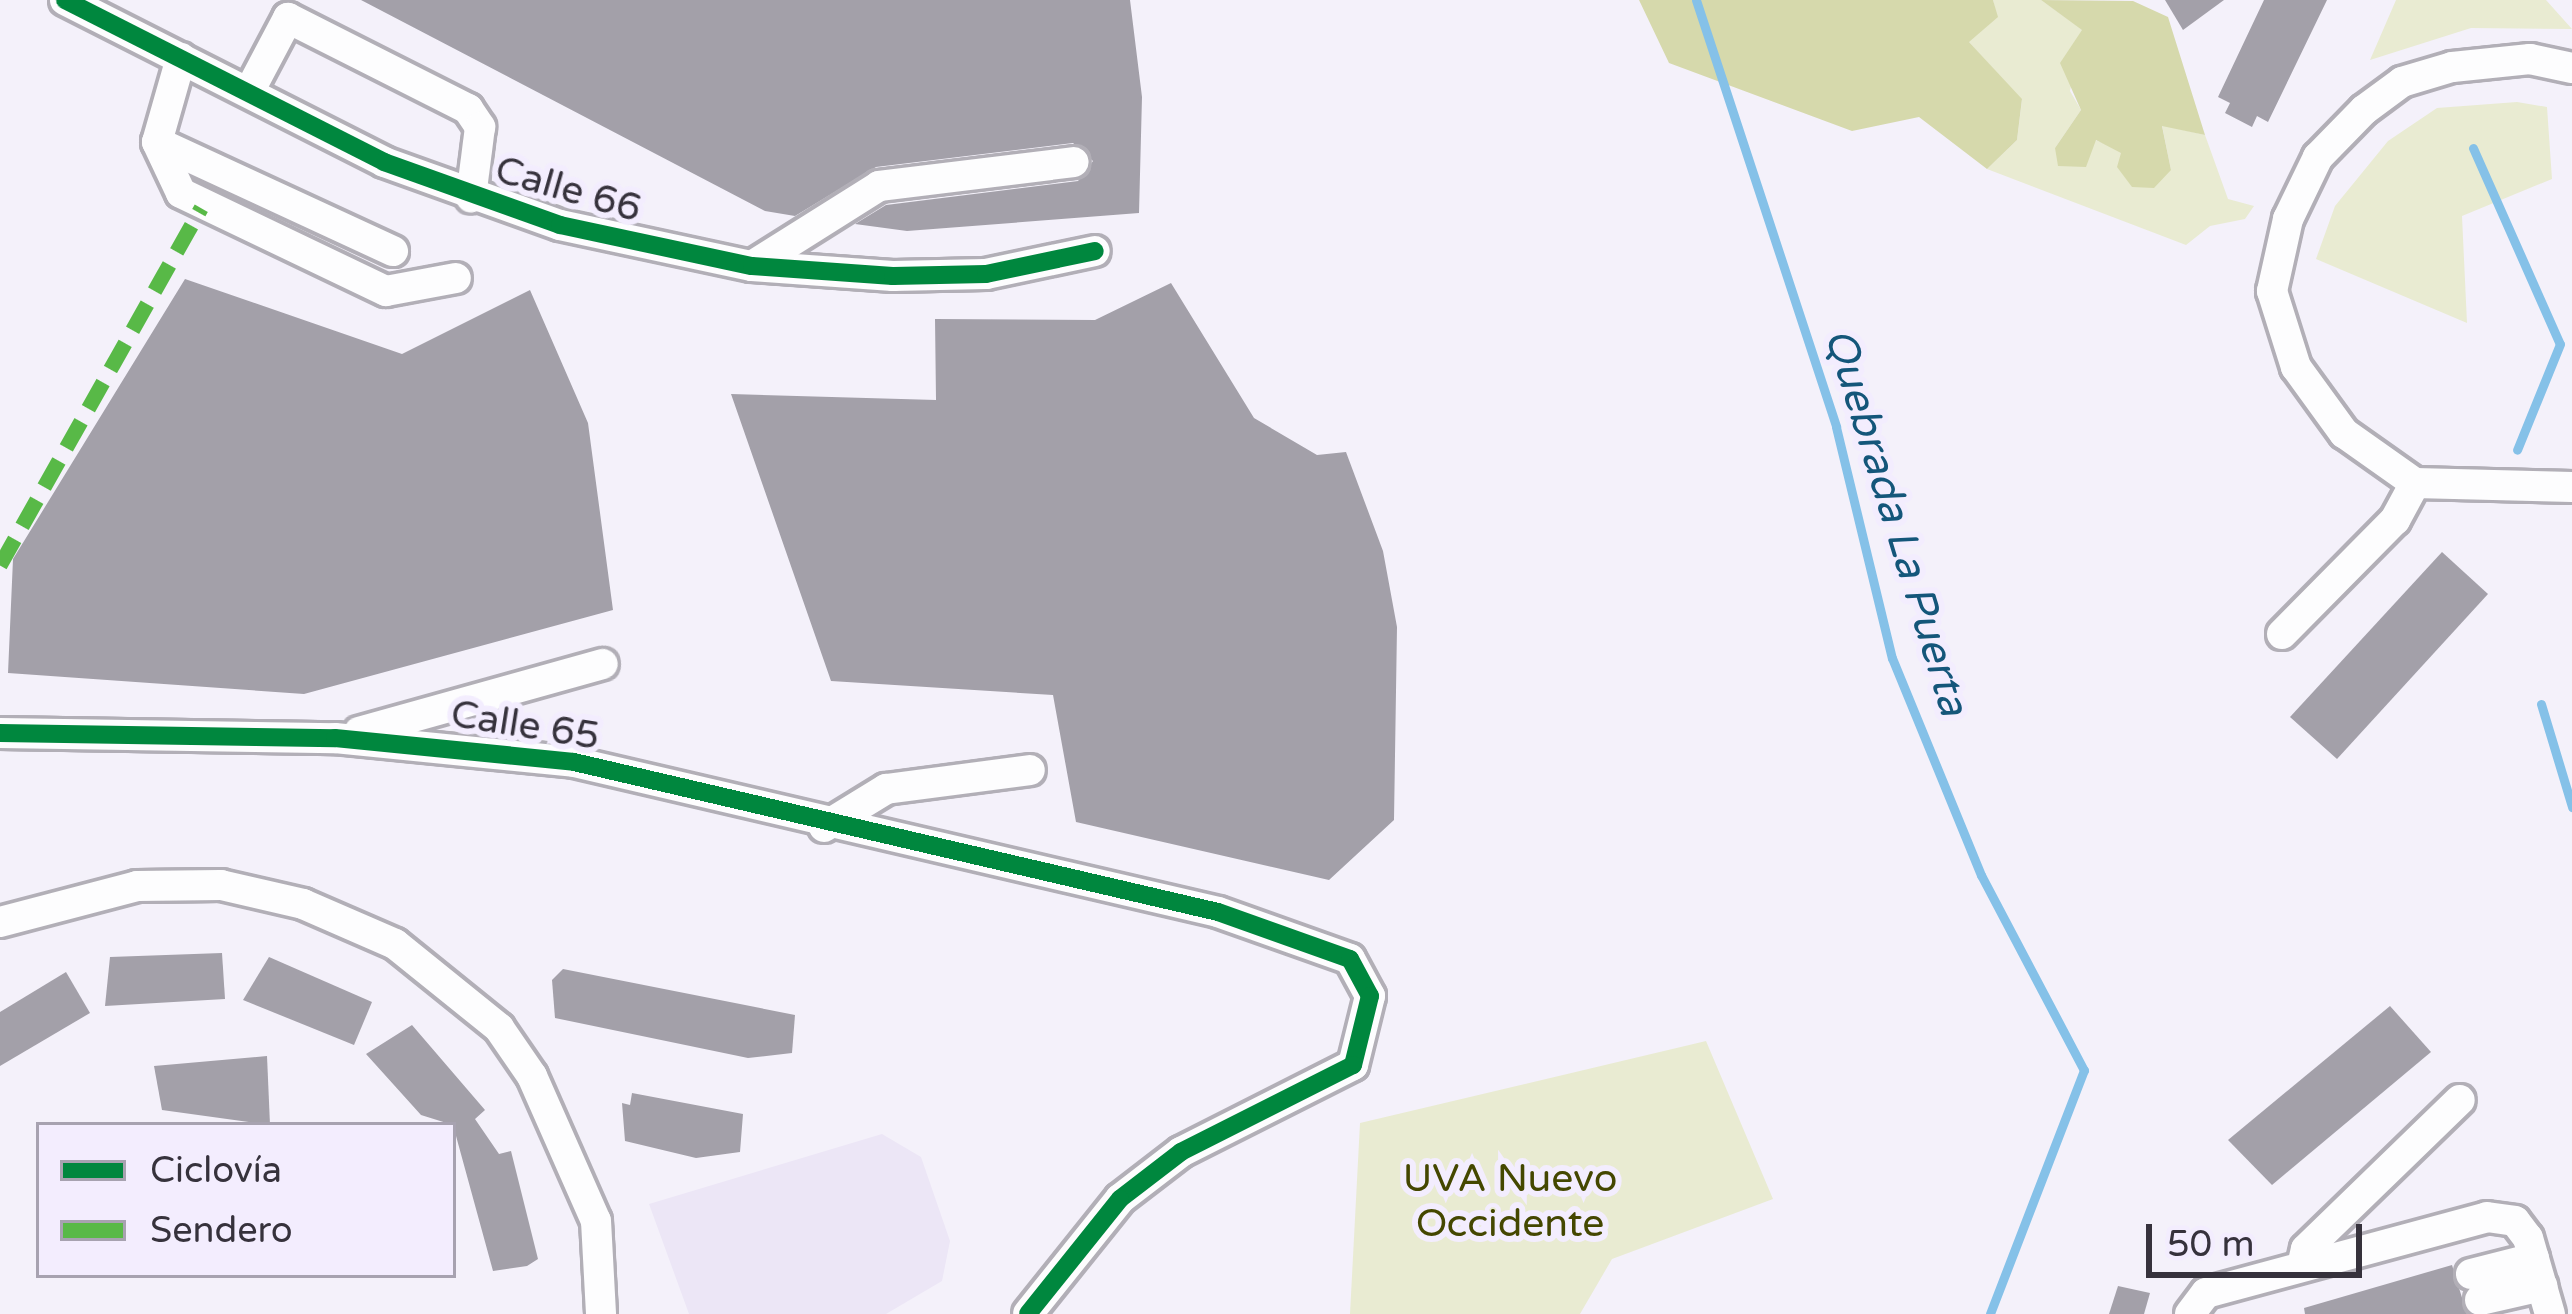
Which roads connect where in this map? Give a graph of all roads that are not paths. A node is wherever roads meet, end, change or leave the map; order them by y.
1 (65, 0) edge
2 (181, 58) junction
3 (2572, 68) edge
4 (249, 92) junction
5 (157, 142) junction
6 (1074, 162) dead end
7 (471, 197) junction
8 (394, 250) dead end
9 (1095, 251) dead end
10 (752, 266) junction
11 (456, 278) dead end
12 (2415, 483) junction
13 (2572, 487) edge
14 (2282, 634) dead end
15 (603, 664) dead end
16 (0, 733) edge
17 (335, 738) junction
18 (1030, 770) dead end
19 (824, 827) junction
20 (0, 922) edge
21 (2460, 1100) dead end
22 (2302, 1266) junction
23 (2542, 1286) edge
24 (2475, 1287) dead end
25 (601, 1314) edge
26 (1028, 1314) edge
27 (2190, 1314) edge

1 - 2 street, Calle 66
2 - 4 street, Calle 66
2 - 5 street
3 - 12 street
4 - 7 street, Calle 66
4 - 7 street
5 - 8 street
5 - 11 street
6 - 10 street
7 - 10 street, Calle 66
9 - 10 street, Calle 66
12 - 13 street
12 - 14 street
15 - 17 street
16 - 17 street, Calle 65
17 - 19 street, Calle 65
18 - 19 street
19 - 26 street, Calle 65
20 - 25 street
21 - 22 street
22 - 23 street
22 - 27 street
23 - 24 street

